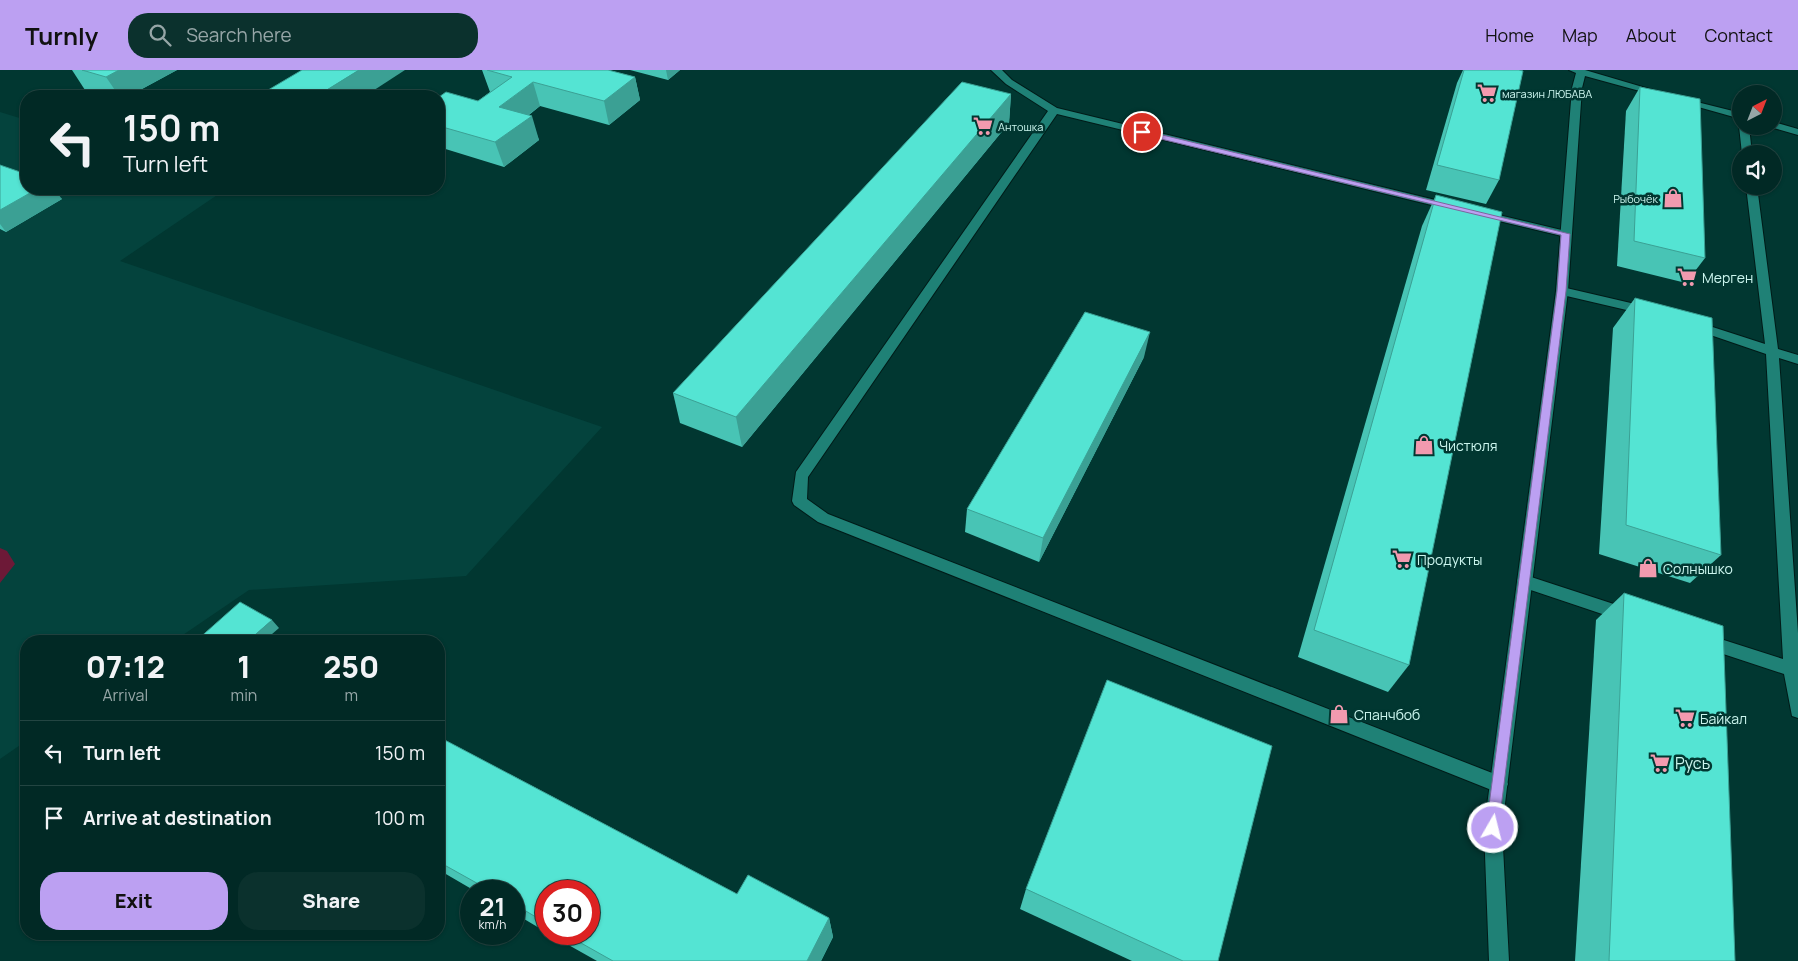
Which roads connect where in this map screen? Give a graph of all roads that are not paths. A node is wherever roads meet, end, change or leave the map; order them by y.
1 (996, 70) edge
2 (1578, 71) edge
3 (1054, 110) junction
4 (1732, 114) edge
5 (1782, 127) edge
6 (1798, 132) edge
7 (1752, 195) edge
8 (1566, 234) junction
9 (1562, 291) junction
10 (1658, 314) edge
11 (1677, 320) edge
12 (1772, 350) junction
13 (1798, 360) edge
14 (1525, 582) junction
15 (1644, 621) edge
16 (1690, 636) edge
17 (1792, 669) junction
18 (1798, 710) edge
19 (1499, 784) junction
20 (1499, 961) edge

1 - 3 street
2 - 4 street
2 - 8 street
3 - 8 street
3 - 19 street
5 - 6 street
7 - 12 street
8 - 9 street
9 - 10 street
9 - 14 street
11 - 12 street
12 - 13 street
12 - 17 street
14 - 15 street
14 - 19 street
16 - 17 street
17 - 18 street
19 - 20 street

